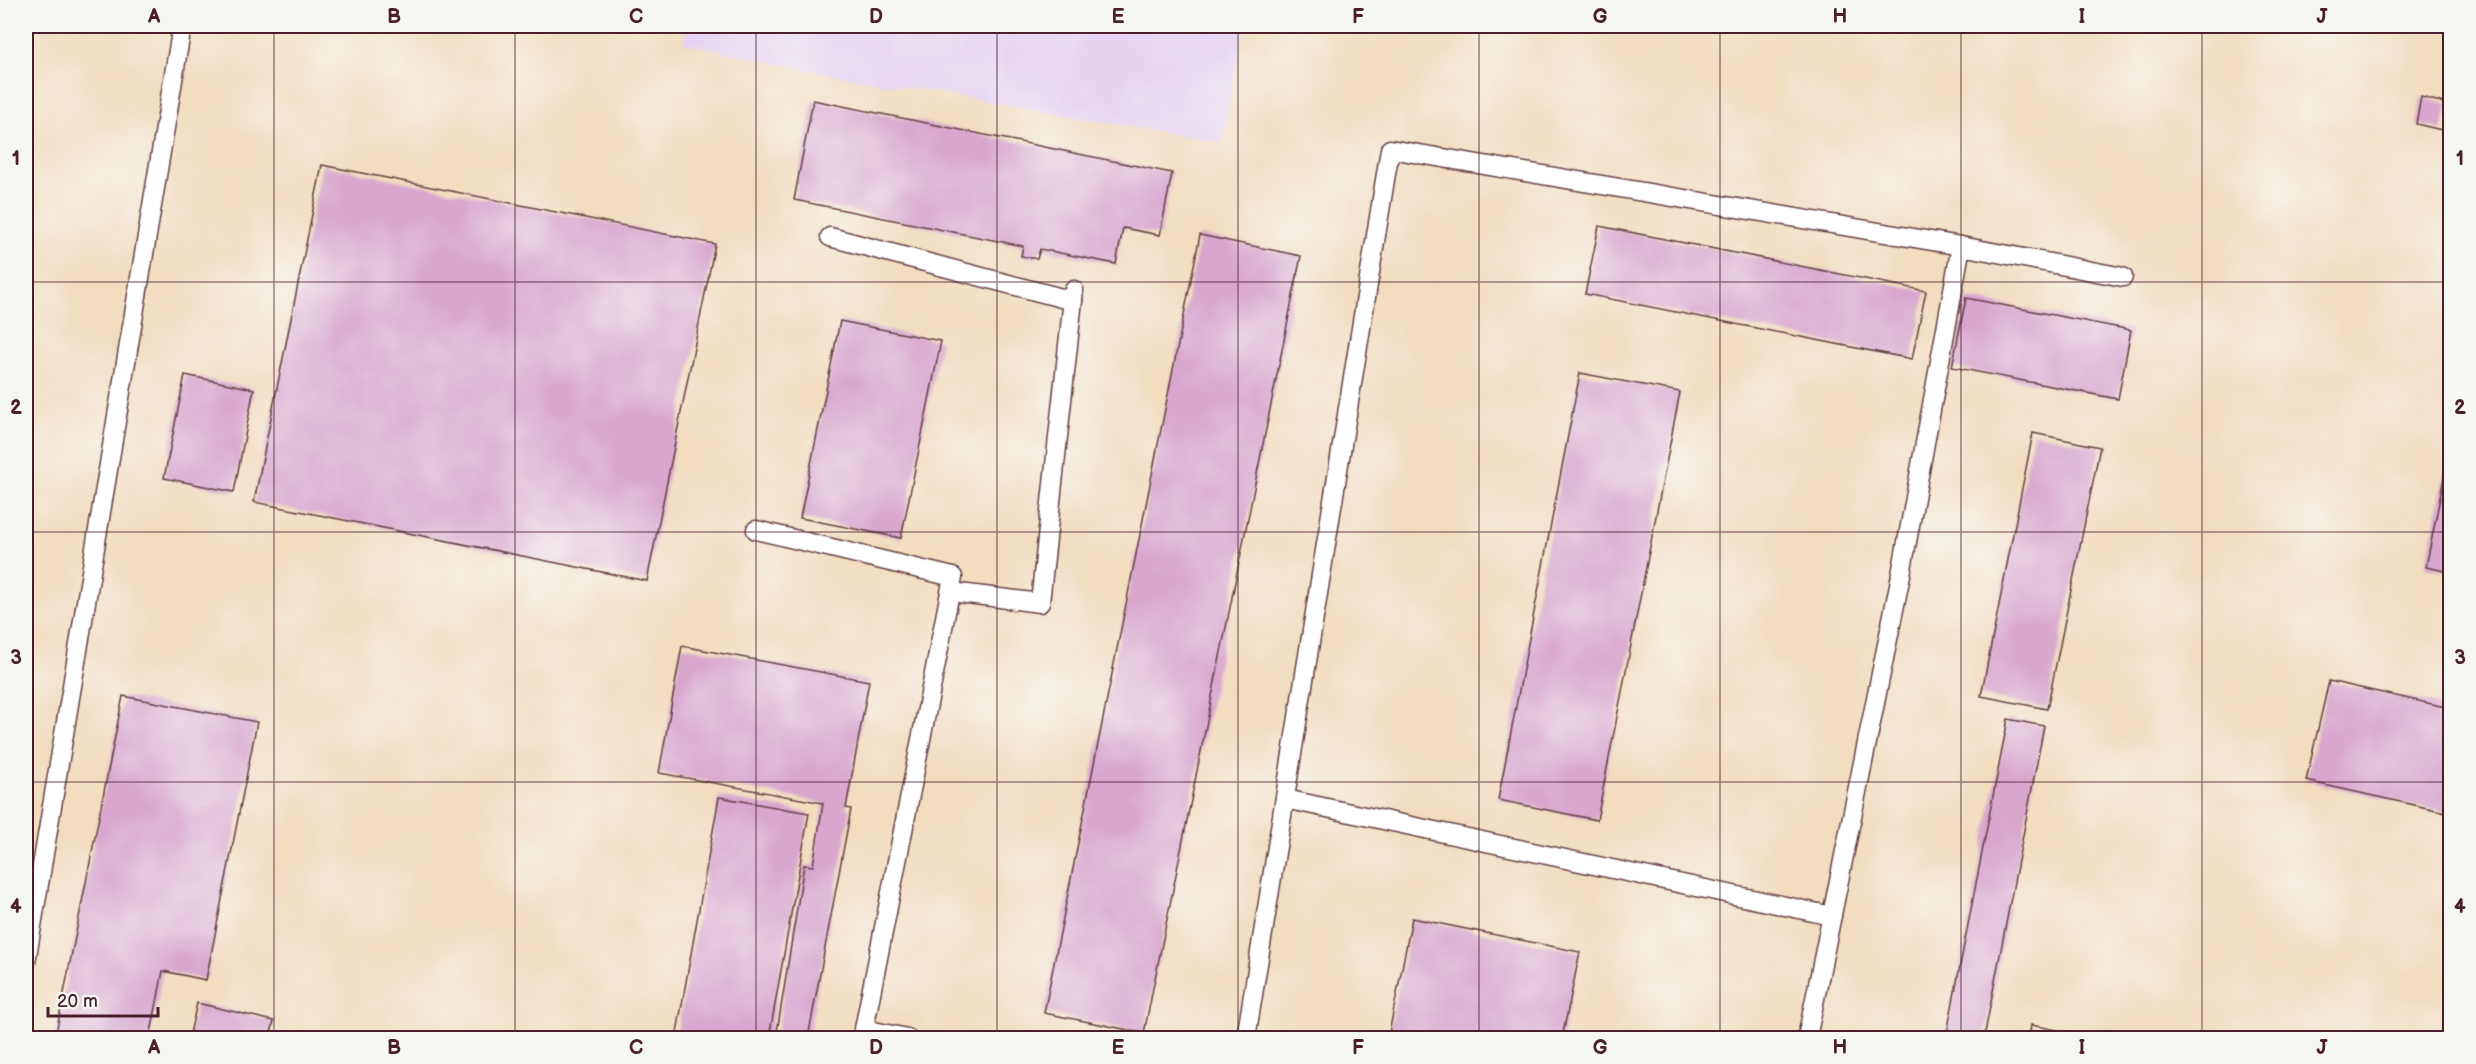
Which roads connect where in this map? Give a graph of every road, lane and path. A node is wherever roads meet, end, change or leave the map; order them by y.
1 (182, 26) edge
2 (830, 237) dead end
3 (1961, 246) junction
4 (2123, 277) dead end
5 (756, 530) dead end
6 (951, 592) junction
7 (1285, 799) junction
8 (1832, 916) junction
9 (26, 962) edge
10 (907, 1038) edge
11 (1246, 1038) edge
12 (1807, 1038) edge

1 - 9 lane
2 - 6 lane
3 - 4 lane
3 - 7 lane
3 - 8 lane
5 - 6 lane
6 - 10 lane
7 - 8 lane
7 - 11 lane
8 - 12 lane

